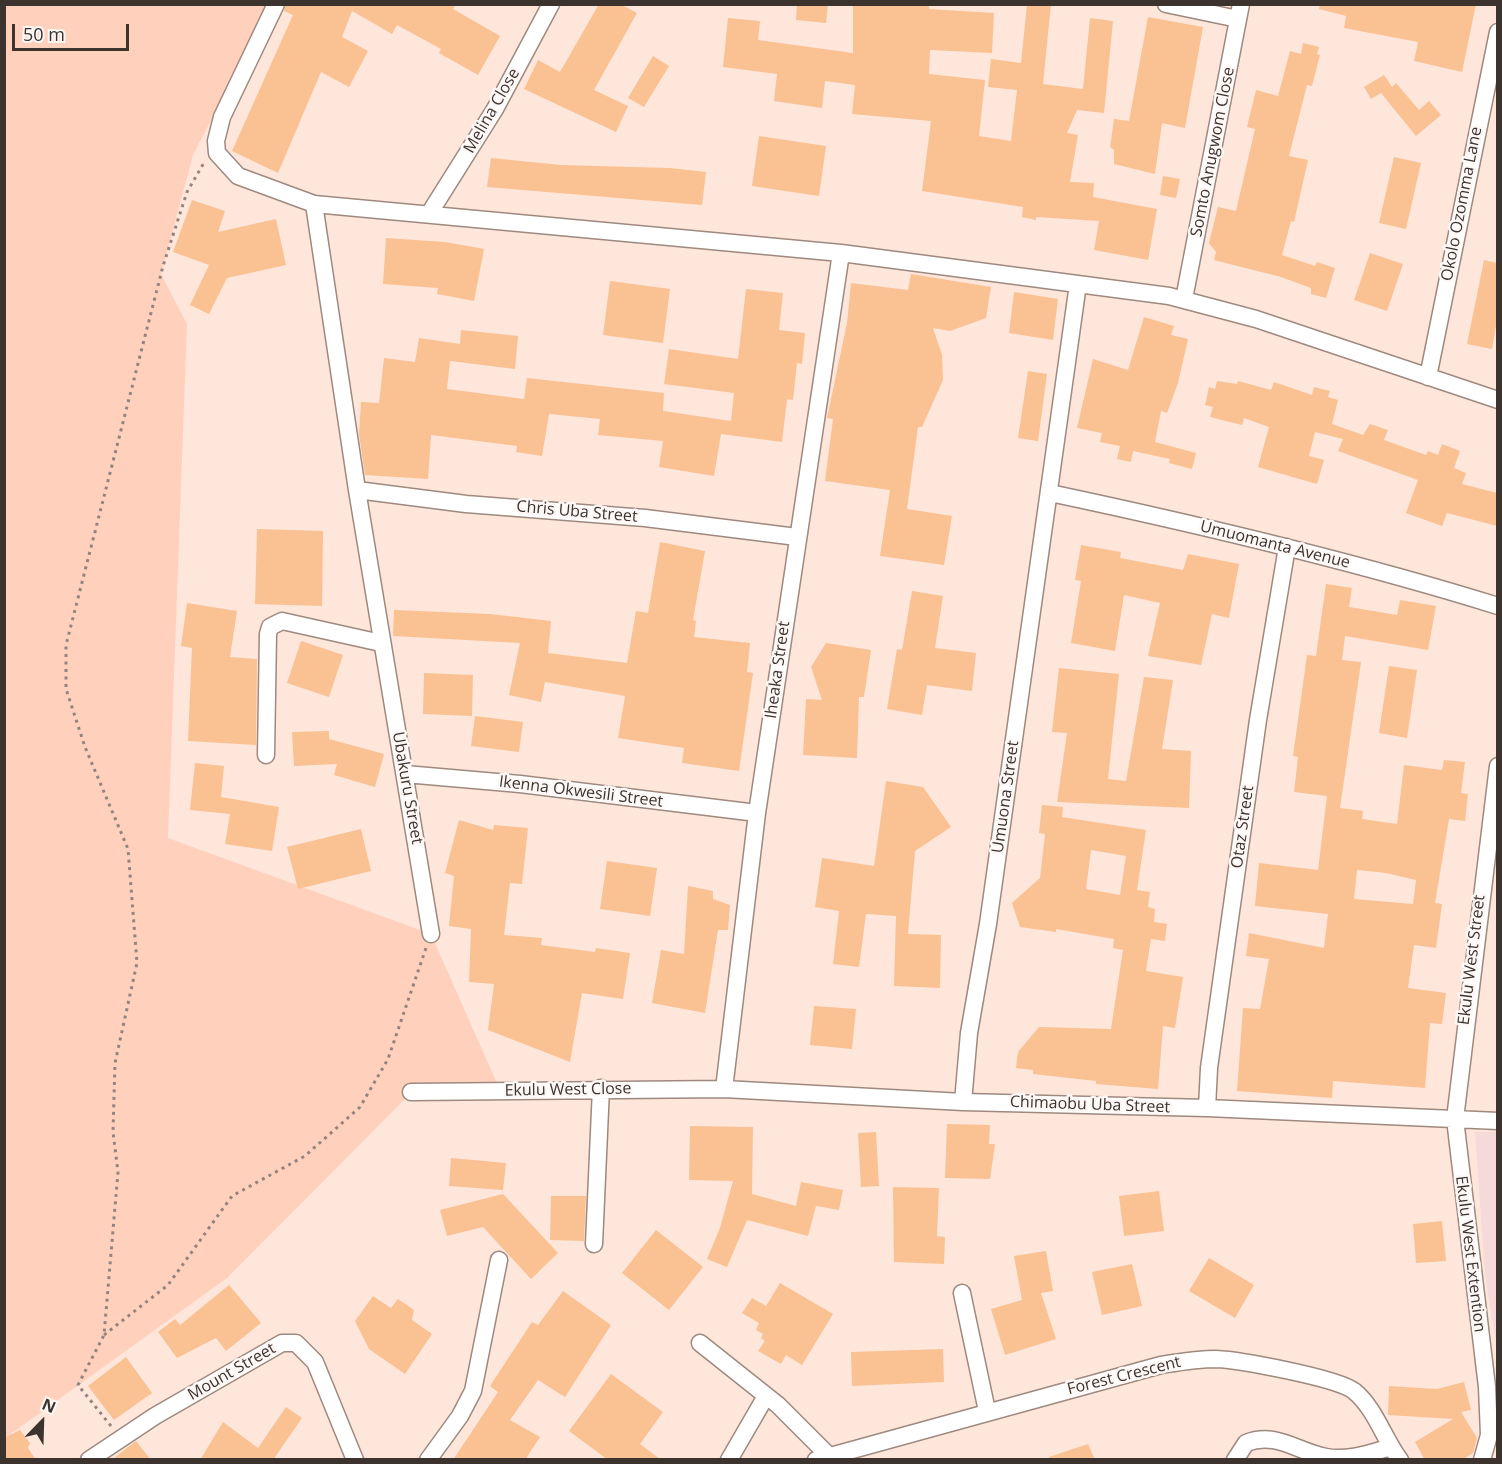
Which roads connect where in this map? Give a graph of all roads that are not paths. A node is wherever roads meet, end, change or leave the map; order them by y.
1 (276, 4) edge
2 (551, 4) edge
3 (1166, 4) edge
4 (1239, 12) edge
5 (1497, 32) edge
6 (314, 204) junction
7 (429, 214) junction
8 (841, 253) junction
9 (1078, 284) junction
10 (1184, 299) junction
11 (1428, 377) junction
12 (1497, 400) edge
13 (357, 490) junction
14 (1050, 493) junction
15 (796, 537) junction
16 (1287, 547) junction
17 (1497, 606) edge
18 (381, 643) junction
19 (266, 755) dead end
20 (1497, 766) edge
21 (405, 774) junction
22 (757, 813) junction
23 (431, 934) road end
24 (601, 1088) junction
25 (724, 1089) junction
26 (411, 1092) dead end
27 (963, 1102) junction
28 (1207, 1108) junction
29 (1455, 1119) junction
30 (1497, 1121) edge
31 (594, 1245) dead end
32 (499, 1260) dead end
33 (962, 1293) dead end
34 (700, 1343) dead end
35 (766, 1396) junction
36 (987, 1411) junction
37 (1395, 1453) edge
38 (823, 1458) edge
39 (89, 1460) edge
40 (355, 1460) edge
41 (428, 1460) edge
42 (729, 1460) edge
43 (1235, 1460) edge
44 (1482, 1460) edge

1 - 6 street
2 - 7 street, Melina Close
3 - 4 street
4 - 10 street, Somto Anugwom Close
5 - 11 street, Okolo Ozomma Lane
6 - 7 street
6 - 13 street, Ubakuru Street
7 - 8 street
8 - 9 street
8 - 15 street, Iheaka Street
9 - 10 street
9 - 14 street, Umuona Street
10 - 11 street
11 - 12 street
13 - 15 street, Chris Uba Street
13 - 18 street, Ubakuru Street
14 - 16 street, Umuomanta Avenue
14 - 27 street, Umuona Street
15 - 22 street, Iheaka Street
16 - 17 street, Umuomanta Avenue
16 - 28 street, Otaz Street
18 - 19 street
18 - 21 street, Ubakuru Street
20 - 29 street, Ekulu West Street
21 - 22 street, Ikenna Okwesili Street
21 - 23 street, Ubakuru Street
22 - 25 street, Iheaka Street
24 - 25 street, Ekulu West Close
24 - 26 street, Ekulu West Close
24 - 31 street
25 - 27 street, Chimaobu Uba Street
27 - 28 street, Chimaobu Uba Street
28 - 29 street, Chimaobu Uba Street
29 - 30 street, Chimaobu Uba Street
29 - 44 street, Ekulu West Extention
32 - 41 street
33 - 36 street
34 - 35 street
35 - 38 street
35 - 42 street
36 - 37 street, Forest Crescent
36 - 38 street, Forest Crescent
37 - 43 street
39 - 40 street, Mount Street

